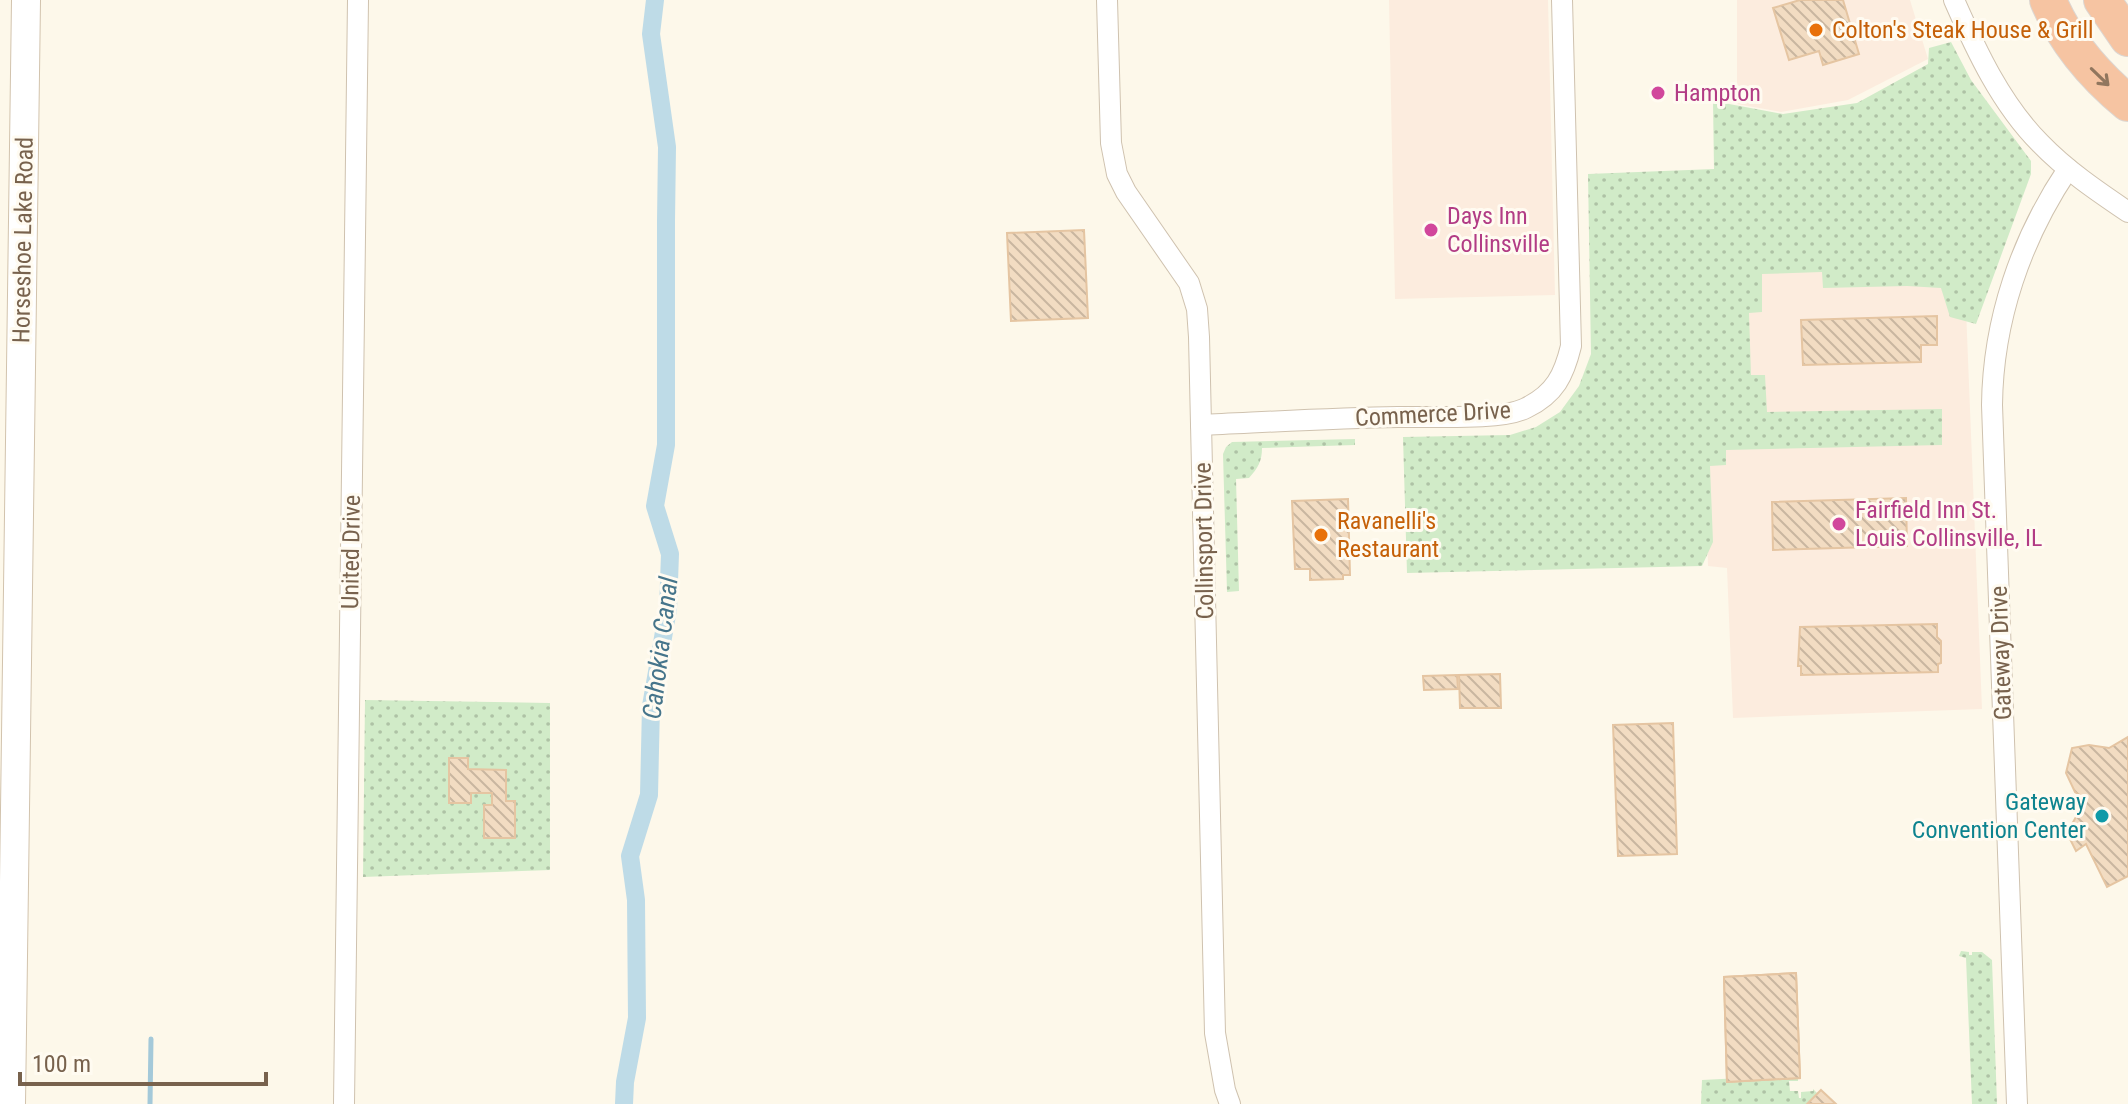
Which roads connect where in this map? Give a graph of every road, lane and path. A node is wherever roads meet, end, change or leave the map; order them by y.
1 (26, 0) edge
2 (358, 0) edge
3 (1107, 0) edge
4 (1562, 0) edge
5 (1954, 0) edge
6 (2048, 0) edge
7 (2102, 0) edge
8 (2128, 38) edge
9 (2128, 103) edge
10 (2068, 169) junction
11 (2128, 212) edge
12 (1201, 425) junction
13 (6, 992) edge
14 (11, 1104) edge
15 (344, 1104) edge
16 (1230, 1104) edge
17 (2017, 1104) edge

1 - 13 main road, Horseshoe Lake Road
2 - 15 street, United Drive
3 - 12 street, Collinsport Drive
4 - 12 street, Commerce Drive
5 - 10 street
6 -> 9 highway
7 - 8 highway
10 - 11 street
10 - 17 street, Gateway Drive
12 - 16 street, Collinsport Drive
13 - 14 main road, Horseshoe Lake Road

